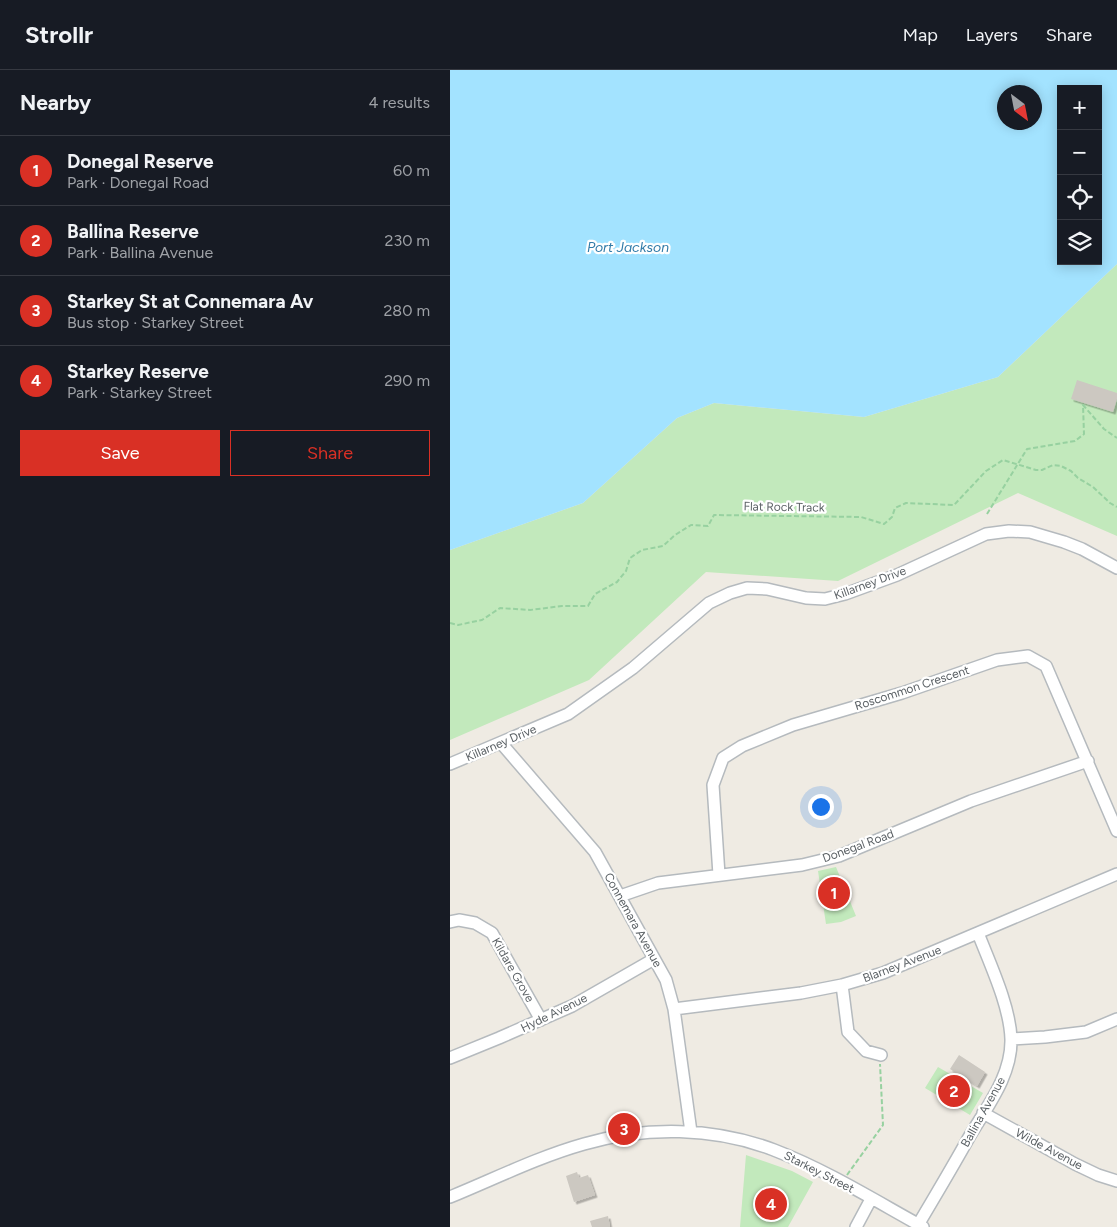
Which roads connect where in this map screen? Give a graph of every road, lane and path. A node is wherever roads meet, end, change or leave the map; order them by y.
1 (1117, 438) edge
2 (1017, 464) junction
3 (1117, 507) edge
4 (987, 514) dead end
5 (1117, 568) edge
6 (450, 623) edge
7 (501, 743) junction
8 (1088, 761) junction
9 (450, 764) edge
10 (1117, 831) edge
11 (1117, 874) edge
12 (720, 875) junction
13 (620, 896) junction
14 (450, 922) edge
15 (978, 933) junction
16 (654, 959) junction
17 (842, 986) junction
18 (674, 1009) junction
19 (1117, 1019) edge
20 (541, 1020) junction
21 (1011, 1039) junction
22 (881, 1056) joint
23 (450, 1058) edge
24 (984, 1113) junction
25 (692, 1132) junction
26 (841, 1182) junction
27 (1117, 1182) edge
28 (450, 1197) edge
29 (871, 1199) junction
30 (920, 1226) edge
31 (856, 1227) edge

1 - 2 path
2 - 3 path, Flat Rock Track
2 - 4 path
2 - 6 path, Flat Rock Track
5 - 7 street, Killarney Drive
7 - 9 street, Killarney Drive
7 - 13 street, Connemara Avenue
8 - 10 street, Roscommon Crescent
8 - 12 street, Donegal Road
8 - 12 street, Roscommon Crescent
11 - 15 street, Blarney Avenue
12 - 13 street, Donegal Road
13 - 16 street, Connemara Avenue
14 - 20 street, Kildare Grove
15 - 17 street, Blarney Avenue
15 - 21 street, Ballina Avenue
16 - 18 street, Connemara Avenue
16 - 20 street, Hyde Avenue
17 - 18 street, Blarney Avenue
17 - 22 street
18 - 25 street, Connemara Avenue
19 - 21 street
20 - 23 street, Hyde Avenue
21 - 24 street, Ballina Avenue
22 - 26 path
24 - 27 street, Wilde Avenue
24 - 30 street, Ballina Avenue
25 - 26 street, Starkey Street
25 - 28 street, Starkey Street
26 - 29 street, Starkey Street
29 - 30 street, Starkey Street
29 - 31 street

